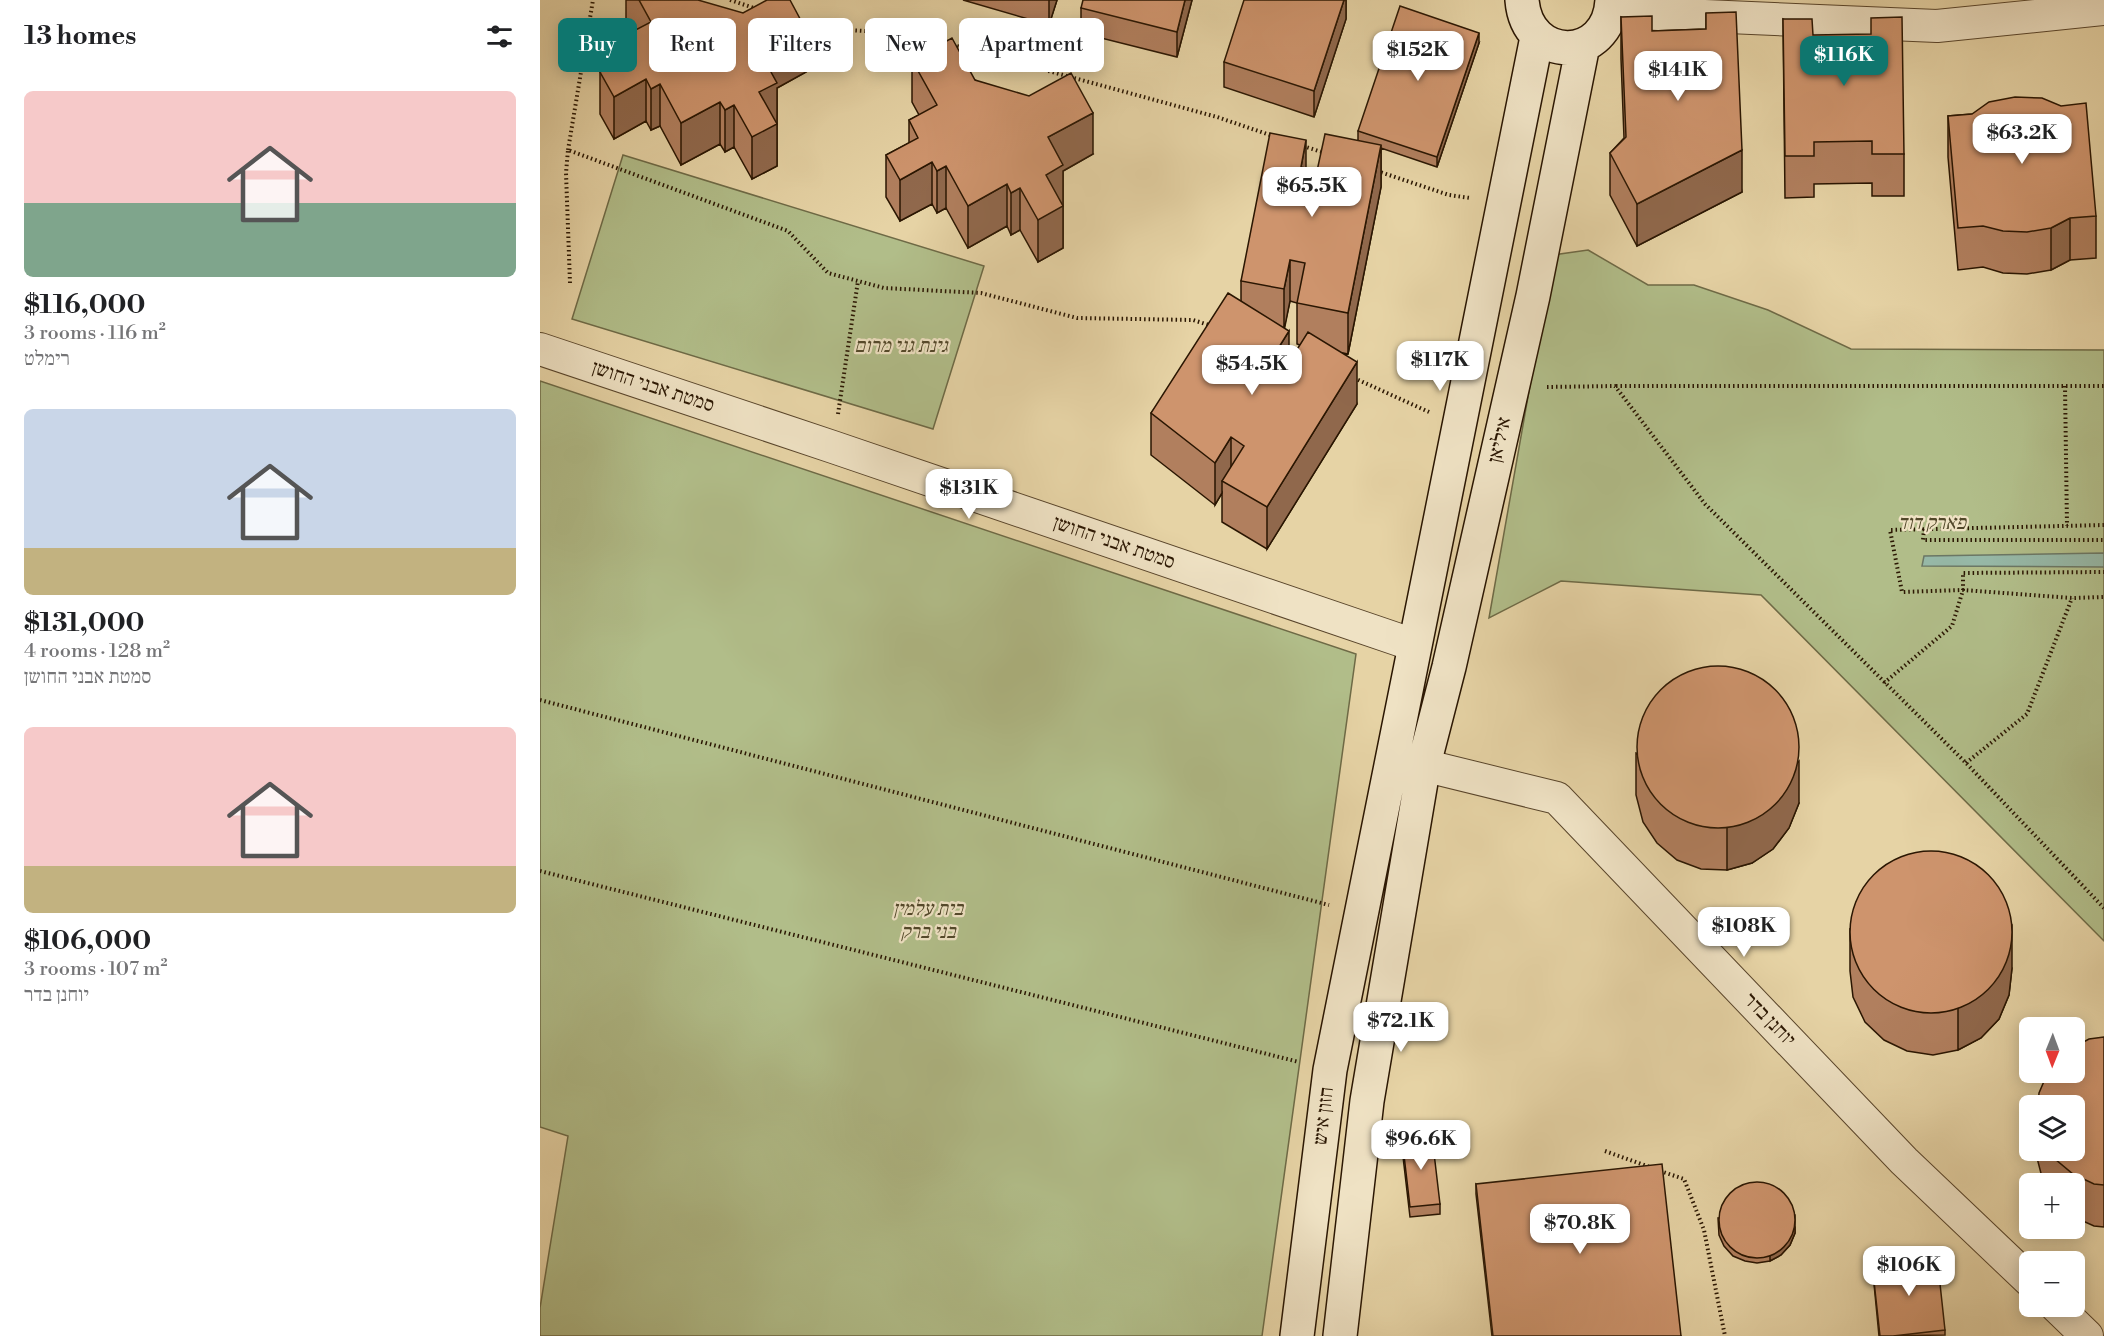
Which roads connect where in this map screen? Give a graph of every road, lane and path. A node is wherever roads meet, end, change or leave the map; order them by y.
1 (593, 0) edge
2 (730, 0) edge
3 (1522, 0) edge
4 (1612, 6) edge
5 (2104, 9) edge
6 (762, 10) edge
7 (853, 30) edge
8 (1537, 37) junction
9 (1584, 45) junction
10 (1283, 139) edge
11 (1294, 143) edge
12 (568, 150) junction
13 (1328, 154) edge
14 (1372, 169) edge
15 (1504, 204) junction
16 (858, 281) junction
17 (570, 283) dead end
18 (1215, 327) edge
19 (540, 349) edge
20 (1345, 375) edge
21 (1615, 386) junction
22 (2064, 386) junction
23 (2104, 386) edge
24 (1540, 387) dead end
25 (1459, 425) junction
26 (833, 447) junction
27 (2104, 525) edge
28 (2067, 526) junction
29 (1924, 529) junction
30 (2104, 540) edge
31 (2104, 572) edge
32 (1963, 590) junction
33 (2104, 597) edge
34 (2072, 598) junction
35 (1414, 645) junction
36 (1884, 683) junction
37 (540, 699) edge
38 (1408, 761) junction
39 (1966, 763) junction
40 (540, 871) edge
41 (2104, 908) edge
42 (1360, 914) junction
43 (1330, 1070) junction
44 (1605, 1151) dead end
45 (2019, 1271) edge
46 (2067, 1317) edge
47 (1297, 1336) edge
48 (1340, 1336) edge
49 (1725, 1336) edge
50 (2087, 1336) edge

1 - 12 path
2 - 6 path
3 - 8 street
4 - 5 street
4 - 9 street
7 - 10 path
8 - 9 street
8 - 15 street
9 - 38 street, איליאן
11 - 13 path
12 - 16 path
12 - 17 path
14 - 15 path
15 - 25 street
16 - 18 path
16 - 26 path
19 - 26 street, סמטת אבני החושן
20 - 25 path
21 - 22 path
21 - 24 path
21 - 36 path
22 - 23 path
22 - 28 path
25 - 35 street
26 - 35 street, סמטת אבני החושן
27 - 28 path
28 - 29 path
29 - 30 path
29 - 32 path
31 - 32 path
32 - 34 path
32 - 36 path
33 - 34 path
34 - 39 path
35 - 38 street
36 - 39 path
37 - 42 path
38 - 42 street, חזון איש
38 - 45 street, יוחנן בדר
38 - 48 street, חזון איש
39 - 41 path
40 - 43 path
42 - 43 street, חזון איש
43 - 47 street, חזון איש
44 - 49 path
46 - 50 street

